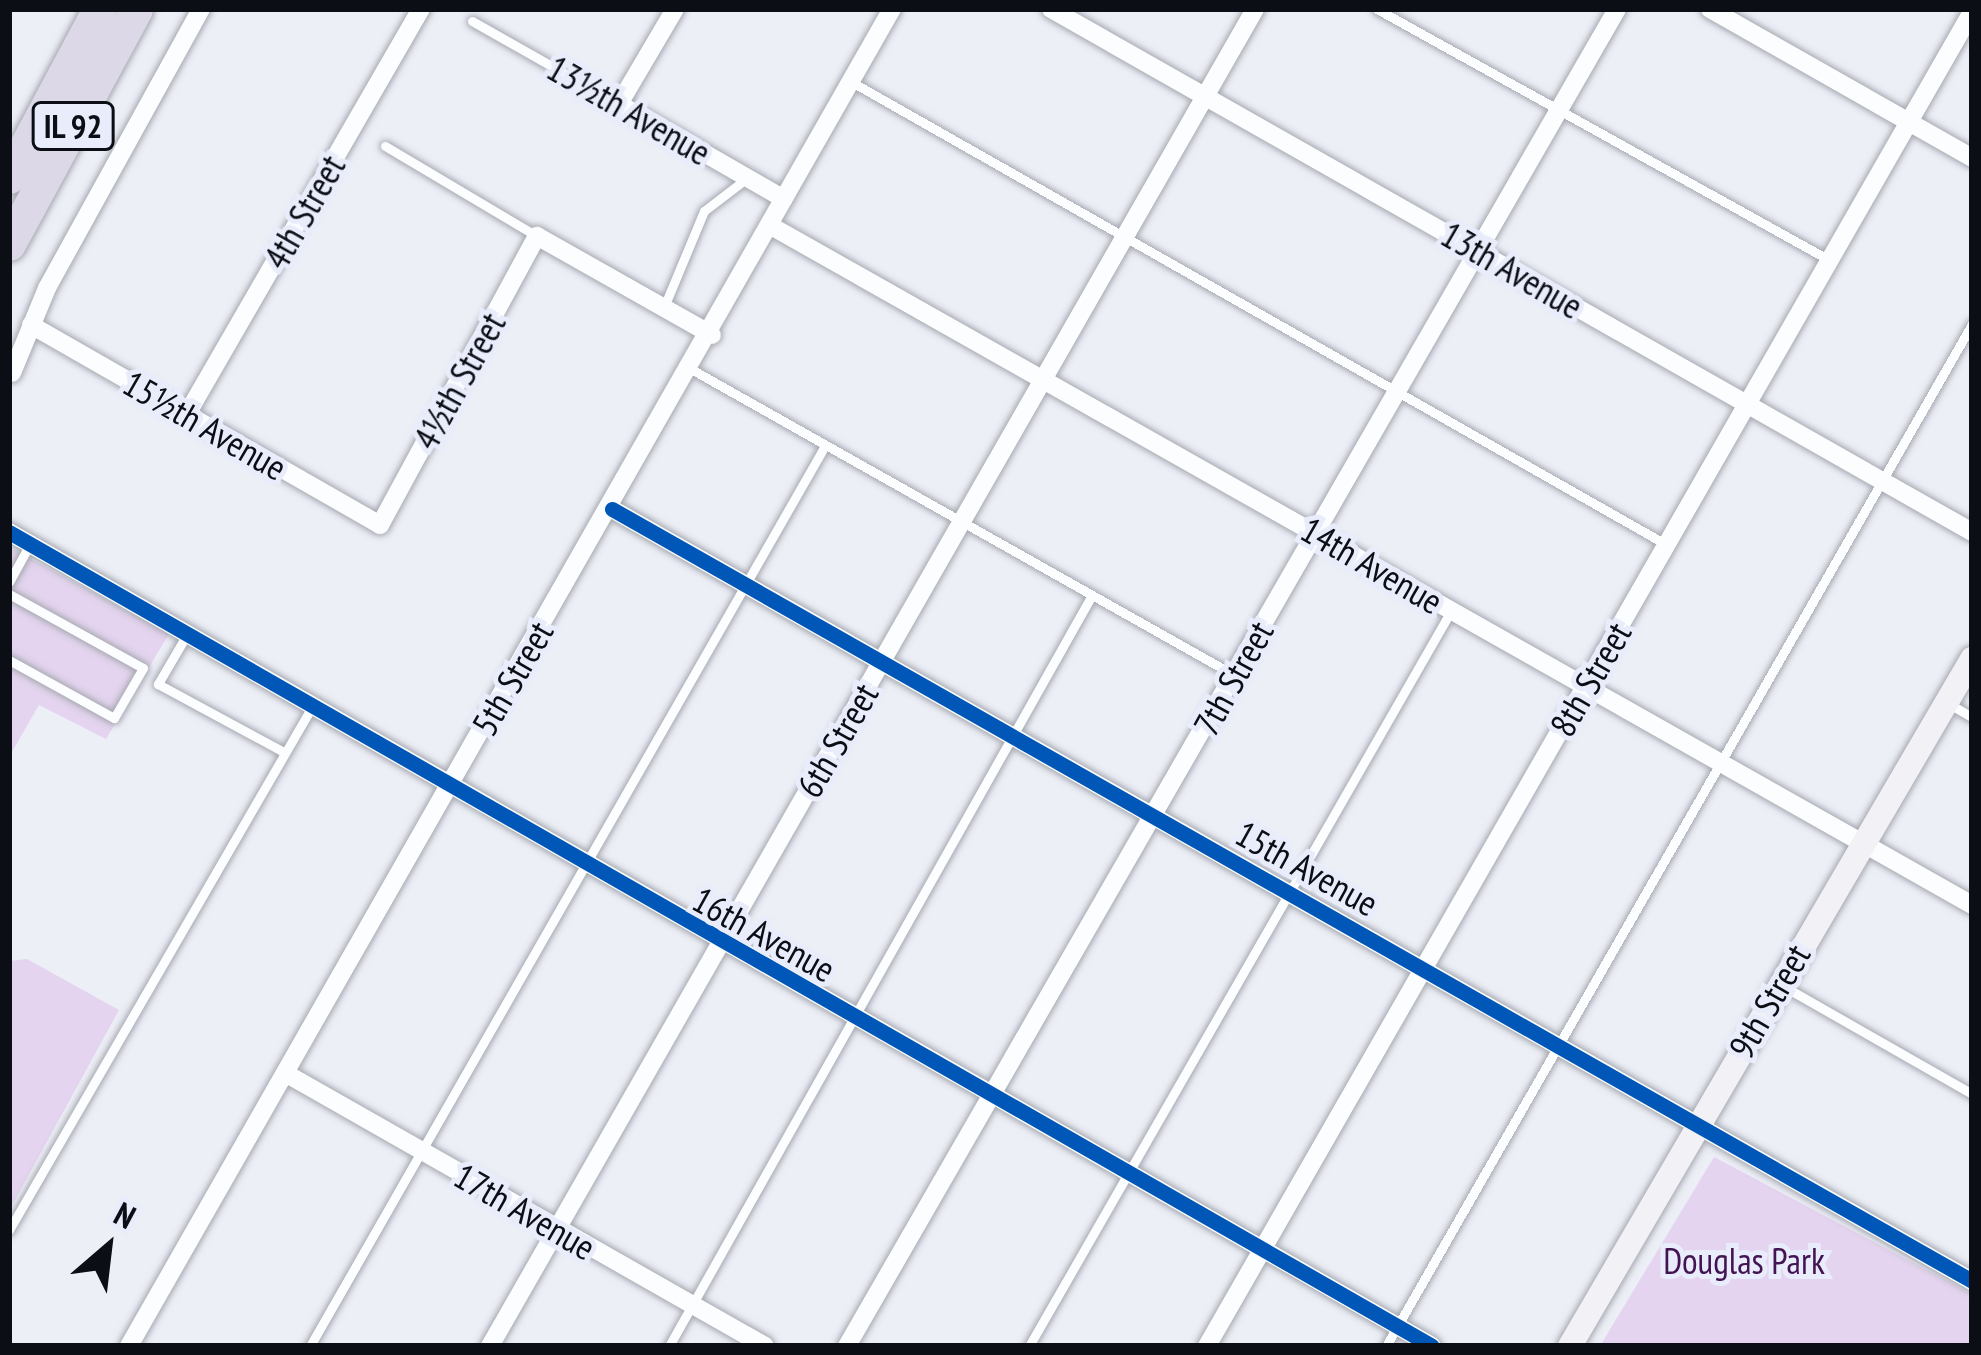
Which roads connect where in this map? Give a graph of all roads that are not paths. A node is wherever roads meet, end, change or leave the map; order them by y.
1 (100, 9) edge
2 (136, 9) edge
3 (201, 9) edge
4 (421, 9) edge
5 (675, 9) edge
6 (892, 9) edge
7 (1051, 9) edge
8 (1255, 9) edge
9 (1377, 9) edge
10 (1617, 9) edge
11 (1710, 9) edge
12 (1972, 12) edge
13 (472, 21) dead end
14 (62, 78) junction
15 (850, 81) junction
16 (1204, 96) junction
17 (619, 104) junction
18 (1557, 112) junction
19 (1911, 123) junction
20 (385, 146) dead end
21 (9, 154) edge
22 (1972, 158) edge
23 (9, 177) edge
24 (747, 178) junction
25 (784, 200) junction
26 (771, 226) junction
27 (537, 236) junction
28 (1123, 238) junction
29 (9, 244) edge
30 (1477, 250) junction
31 (1831, 261) junction
32 (664, 307) junction
33 (1972, 323) edge
34 (31, 325) junction
35 (712, 334) junction
36 (691, 369) junction
37 (12, 373) dead end
38 (1043, 380) junction
39 (1396, 392) junction
40 (1750, 405) junction
41 (187, 414) junction
42 (823, 449) junction
43 (1881, 480) junction
44 (612, 509) junction
45 (963, 521) junction
46 (380, 525) joint
47 (9, 532) edge
48 (1972, 532) edge
49 (1316, 533) junction
50 (31, 544) junction
51 (1667, 545) junction
52 (9, 582) edge
53 (747, 585) junction
54 (9, 594) edge
55 (1092, 595) junction
56 (1451, 611) junction
57 (188, 632) junction
58 (1972, 658) edge
59 (9, 660) edge
60 (882, 662) junction
61 (1234, 676) junction
62 (1585, 687) junction
63 (1944, 700) junction
64 (314, 704) junction
65 (1972, 717) edge
66 (1019, 740) junction
67 (284, 752) junction
68 (1719, 762) junction
69 (450, 784) junction
70 (1155, 818) junction
71 (1860, 841) junction
72 (581, 866) junction
73 (1288, 891) junction
74 (1972, 905) edge
75 (718, 943) junction
76 (1426, 970) junction
77 (1779, 983) junction
78 (856, 1020) junction
79 (1557, 1043) junction
80 (285, 1073) junction
81 (1972, 1094) edge
82 (990, 1098) junction
83 (1698, 1124) junction
84 (422, 1152) junction
85 (1126, 1175) junction
86 (556, 1229) junction
87 (9, 1230) edge
88 (1262, 1251) junction
89 (1972, 1281) edge
90 (692, 1305) junction
91 (1397, 1326) junction
92 (129, 1346) edge
93 (310, 1346) edge
94 (490, 1346) edge
95 (669, 1346) edge
96 (765, 1346) edge
97 (847, 1346) edge
98 (1029, 1346) edge
99 (1207, 1346) edge
100 (1386, 1346) edge
101 (1432, 1346) edge
102 (1570, 1346) edge

1 - 14 highway, IL 92
2 - 29 highway, IL 92
3 - 34 street
4 - 41 street, 4th Street
5 - 17 street
6 - 15 street, 5th Street
7 - 16 street, 13th Avenue
8 - 16 street, 6th Street
9 - 18 lane
10 - 18 street, 7th Street
11 - 19 street
12 - 19 street, 8th Street
13 - 17 lane, 13½th Avenue
14 - 21 highway
14 - 23 highway, IL 92
15 - 25 street, 5th Street
15 - 28 lane
16 - 28 street, 6th Street
16 - 30 street, 13th Avenue
17 - 24 street, 13½th Avenue
18 - 30 street, 7th Street
18 - 31 lane
19 - 22 street
19 - 31 street, 8th Street
20 - 27 lane
24 - 25 street, 13½th Avenue
24 - 32 lane
25 - 26 street, 5th Street
26 - 35 street, 5th Street
26 - 38 street, 14th Avenue
27 - 32 street
27 - 46 street, 4½th Street
28 - 38 street, 6th Street
28 - 39 lane
30 - 39 street, 7th Street
30 - 40 street, 13th Avenue
31 - 40 street, 8th Street
32 - 35 street
33 - 43 lane
34 - 37 street
34 - 41 street, 15½th Avenue
35 - 36 street, 5th Street
36 - 42 lane
36 - 44 street, 5th Street
38 - 45 street, 6th Street
38 - 49 street, 14th Avenue
39 - 49 street, 7th Street
39 - 51 lane
40 - 43 street, 13th Avenue
40 - 51 street, 8th Street
41 - 46 street, 15½th Avenue
42 - 45 lane
42 - 53 lane
43 - 48 street, 13th Avenue
43 - 68 lane
44 - 53 street, 15th Avenue
44 - 69 street, 5th Street
45 - 55 lane
45 - 60 street, 6th Street
47 - 50 street, 16th Avenue
49 - 56 street, 14th Avenue
49 - 61 street, 7th Street
50 - 52 lane
50 - 57 street, 16th Avenue
51 - 62 street, 8th Street
53 - 60 street, 15th Avenue
53 - 72 lane
54 - 59 lane
55 - 61 lane
55 - 66 lane
56 - 62 street, 14th Avenue
56 - 73 lane
57 - 64 street, 16th Avenue
57 - 67 lane
58 - 63 street, 9th Street
60 - 66 street, 15th Avenue
60 - 75 street, 6th Street
61 - 70 street, 7th Street
62 - 68 street, 14th Avenue
62 - 76 street, 8th Street
63 - 65 lane
63 - 71 street, 9th Street
64 - 67 lane
64 - 69 street, 16th Avenue
66 - 70 street, 15th Avenue
66 - 78 lane
67 - 87 lane
68 - 71 street, 14th Avenue
68 - 79 lane
69 - 72 street, 16th Avenue
69 - 80 street, 5th Street
70 - 73 street, 15th Avenue
70 - 82 street, 7th Street
71 - 74 street, 14th Avenue
71 - 77 street, 9th Street
72 - 75 street, 16th Avenue
72 - 84 lane
73 - 76 street, 15th Avenue
73 - 85 lane
75 - 78 street, 16th Avenue
75 - 86 street, 6th Street
76 - 79 street, 15th Avenue
76 - 88 street, 8th Street
77 - 81 lane
77 - 83 street, 9th Street
78 - 82 street, 16th Avenue
78 - 90 lane
79 - 83 street, 15th Avenue
79 - 91 lane
80 - 84 street, 17th Avenue
80 - 92 street, 5th Street
82 - 85 street, 16th Avenue
82 - 97 street, 7th Street
83 - 89 street, 15th Avenue
83 - 102 street, 9th Street
84 - 86 street, 17th Avenue
84 - 93 lane
85 - 88 street, 16th Avenue
85 - 98 lane
86 - 90 street, 17th Avenue
86 - 94 street, 6th Street
88 - 91 street, 16th Avenue
88 - 99 street, 8th Street
90 - 95 lane
90 - 96 street, 17th Avenue
91 - 100 lane
91 - 101 street, 16th Avenue

